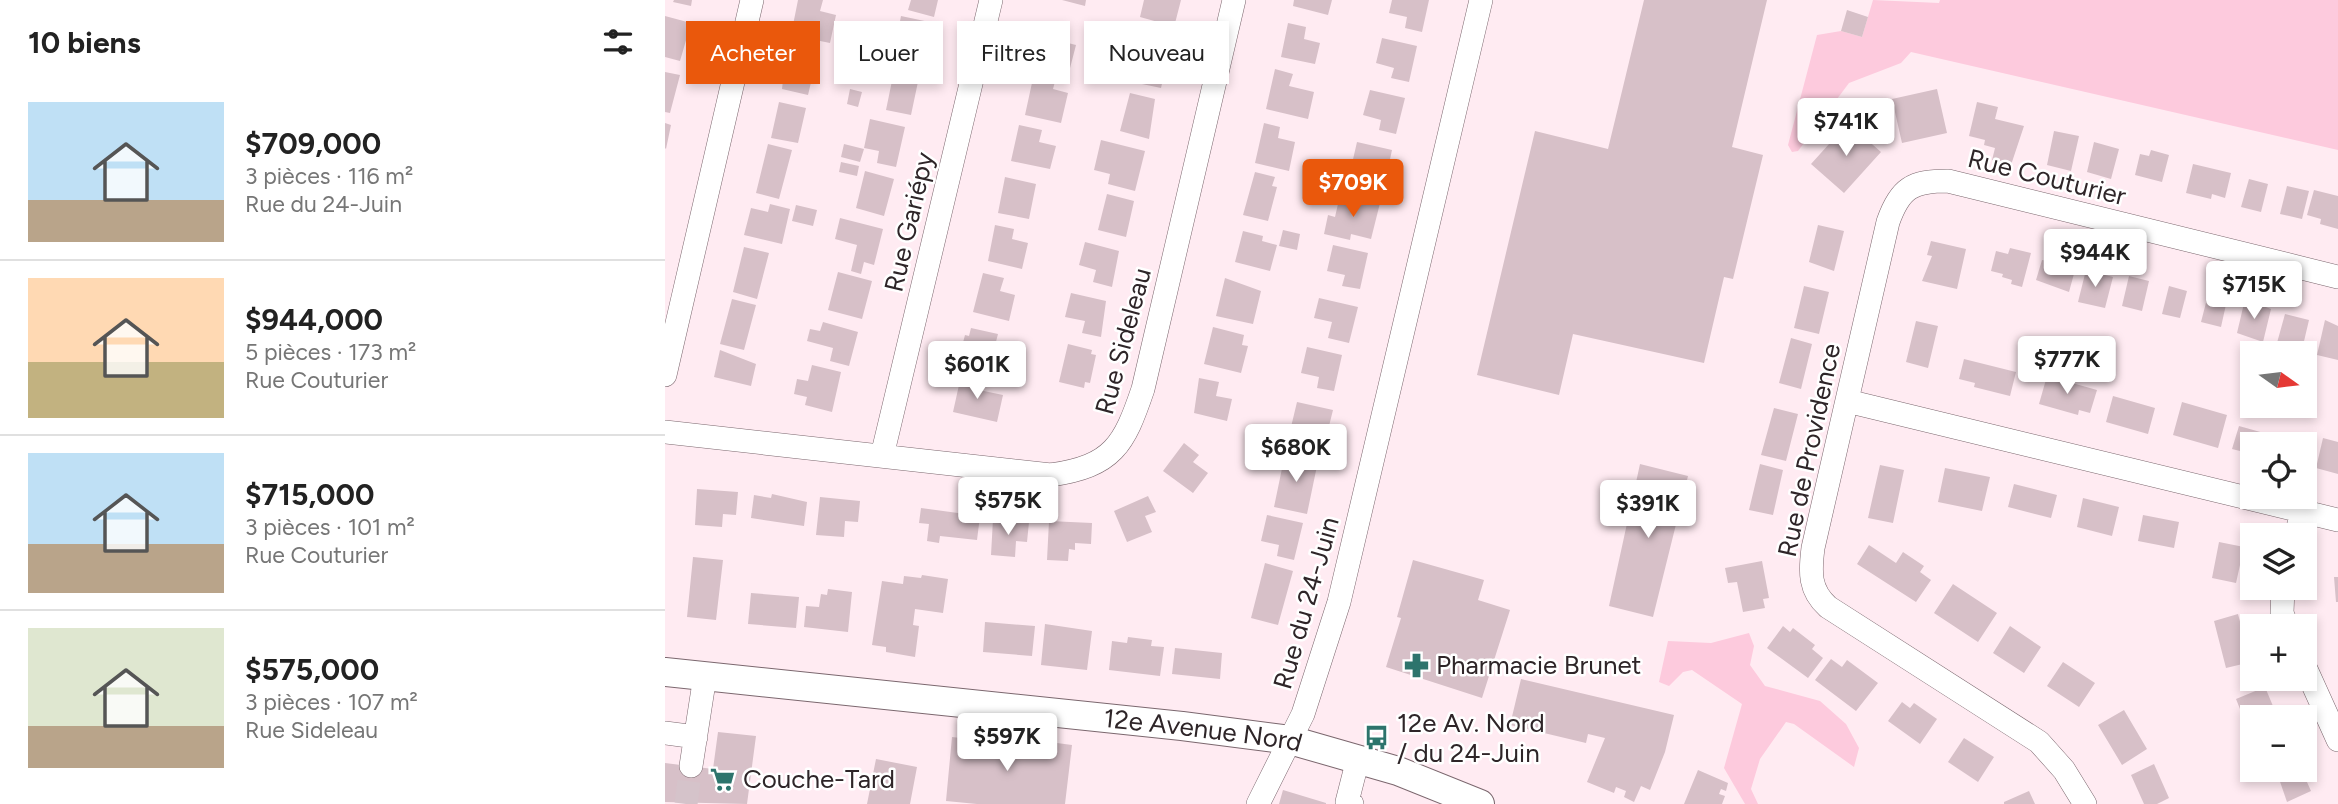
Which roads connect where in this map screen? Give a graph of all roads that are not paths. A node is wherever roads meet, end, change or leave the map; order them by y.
1 (752, 0) edge
2 (991, 0) edge
3 (1234, 0) edge
4 (1481, 0) edge
5 (1907, 189) joint
6 (2338, 277) edge
7 (665, 375) edge
8 (1847, 401) junction
9 (665, 432) edge
10 (882, 456) junction
11 (2302, 511) junction
12 (2338, 520) edge
13 (2299, 523) edge
14 (665, 671) edge
15 (705, 676) junction
16 (2316, 691) edge
17 (665, 733) edge
18 (696, 737) junction
19 (1290, 740) junction
20 (2338, 740) edge
21 (1358, 759) junction
22 (691, 766) tunnel mouth
23 (1258, 804) edge
24 (1352, 804) edge
25 (1480, 804) edge
26 (2085, 804) edge

1 - 7 street
2 - 10 street, Rue Gariépy
3 - 10 street, Rue Sideleau
4 - 19 street, Rue du 24-Juin
5 - 6 street, Rue Couturier
5 - 8 street, Rue de Providence
8 - 11 street
8 - 26 street, Rue de Providence
9 - 10 street, Rue Sideleau
11 - 12 street
11 - 13 street
14 - 15 main road, 12e Avenue Nord
15 - 18 street
15 - 19 main road, 12e Avenue Nord
16 - 20 street
17 - 18 street
18 - 22 street
19 - 21 main road, 12e Avenue Nord
19 - 23 street, Rue du 24-Juin
21 - 24 street
21 - 25 main road, 12e Avenue Nord

